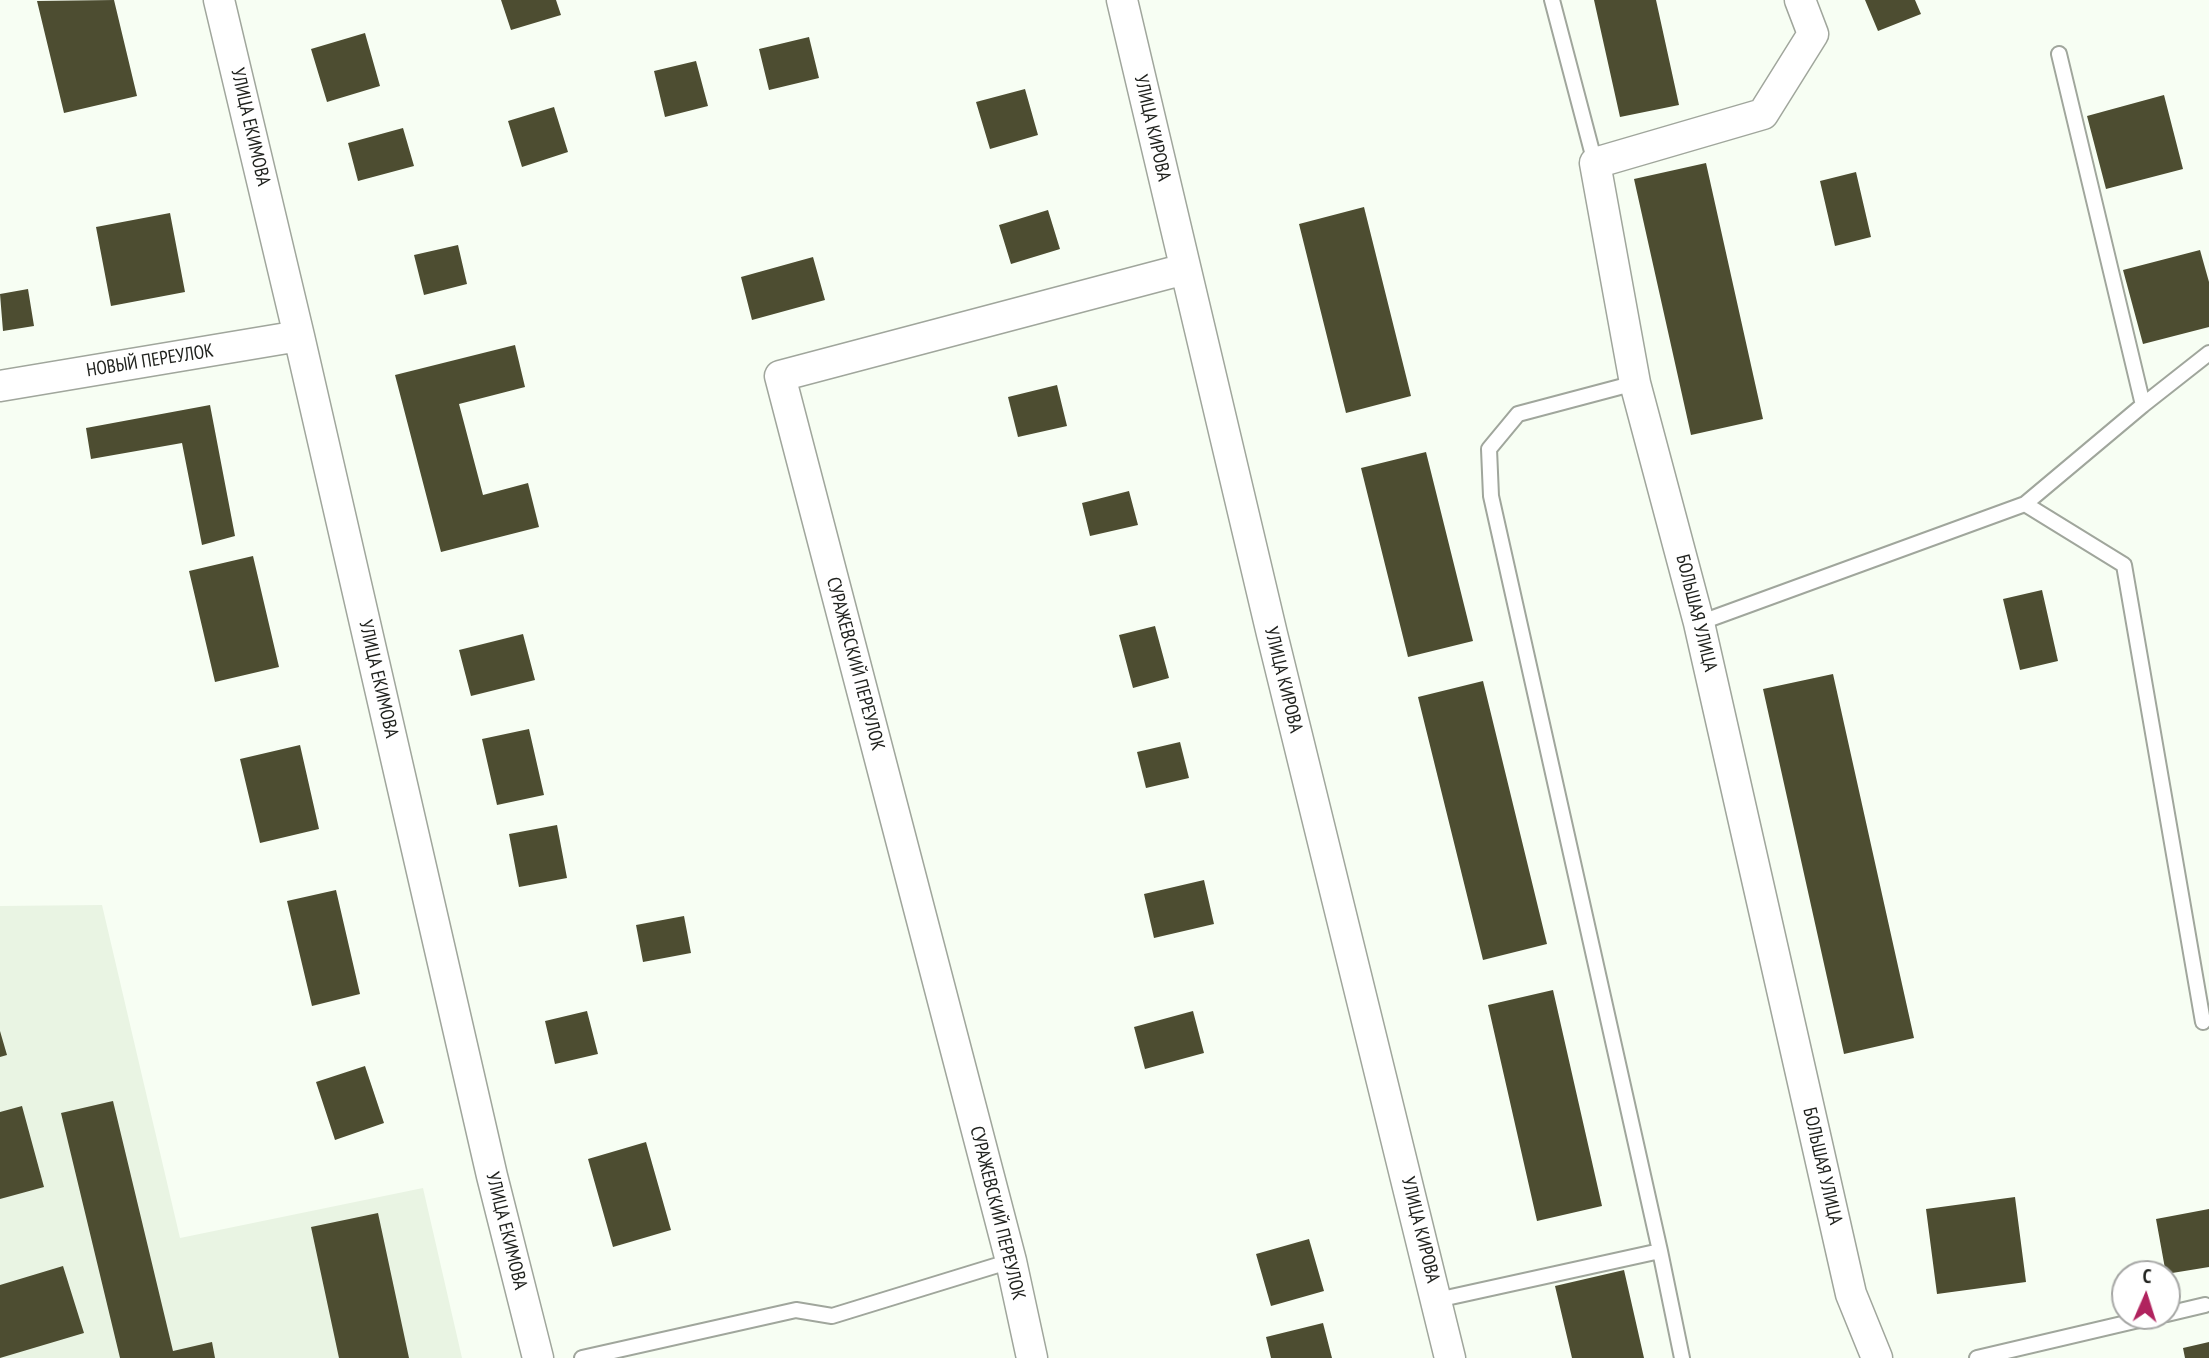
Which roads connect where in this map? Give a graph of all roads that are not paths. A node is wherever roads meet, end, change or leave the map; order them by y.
1 (219, 0) edge
2 (1122, 0) edge
3 (1552, 0) edge
4 (1800, 0) edge
5 (2059, 54) dead end
6 (1595, 163) junction
7 (1185, 269) junction
8 (299, 337) junction
9 (2209, 353) edge
10 (1635, 383) junction
11 (0, 386) edge
12 (2143, 405) junction
13 (2025, 504) junction
14 (1699, 623) junction
15 (2203, 1022) dead end
16 (1660, 1251) junction
17 (1011, 1261) junction
18 (1437, 1300) junction
19 (2205, 1305) dead end
20 (2181, 1311) edge
21 (2111, 1327) edge
22 (538, 1358) edge
23 (582, 1358) edge
24 (1032, 1358) edge
25 (1450, 1358) edge
26 (1682, 1358) edge
27 (1877, 1358) edge
28 (1977, 1358) edge

1 - 8 street, УЛИЦА ЕКИМОВА
2 - 7 street, УЛИЦА КИРОВА
3 - 6 lane
4 - 6 street
5 - 12 lane
6 - 10 street, БОЛЬШАЯ УЛИЦА
7 - 17 street, СУРАЖЕВСКИЙ ПЕРЕУЛОК
7 - 18 street, УЛИЦА КИРОВА
8 - 11 street, НОВЫЙ ПЕРЕУЛОК
8 - 22 street, УЛИЦА ЕКИМОВА
9 - 12 lane
10 - 14 street, БОЛЬШАЯ УЛИЦА
10 - 16 lane
12 - 13 lane
13 - 14 lane
13 - 15 lane
14 - 27 street, БОЛЬШАЯ УЛИЦА
16 - 18 lane
16 - 26 lane
17 - 23 lane
17 - 24 street, СУРАЖЕВСКИЙ ПЕРЕУЛОК
18 - 25 street, УЛИЦА КИРОВА
19 - 20 lane
21 - 28 lane

